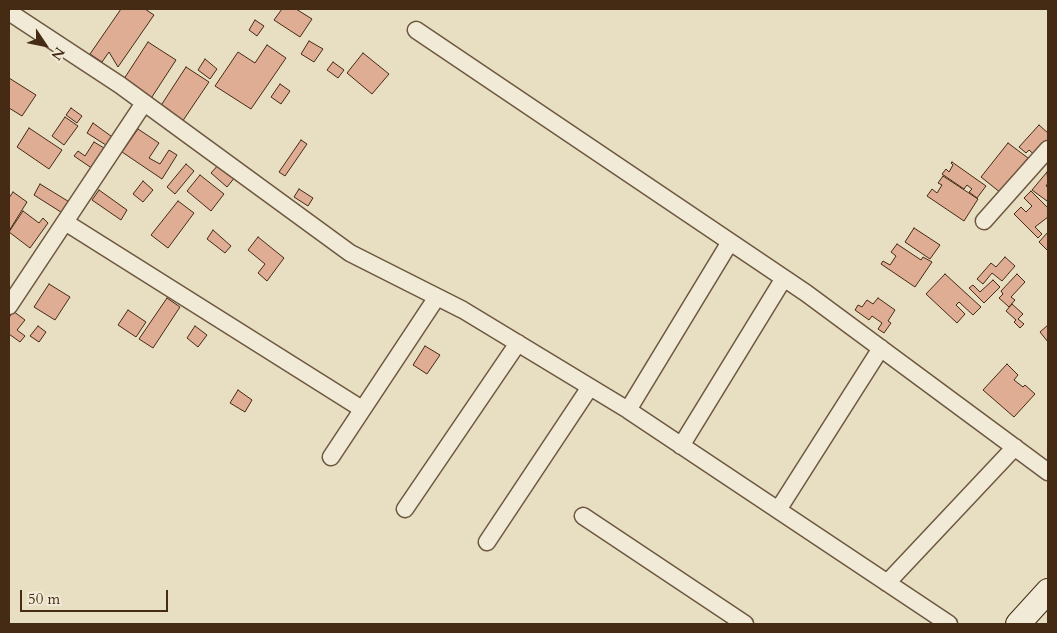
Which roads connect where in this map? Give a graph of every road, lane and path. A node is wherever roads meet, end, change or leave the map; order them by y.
1 (9, 12) edge
2 (416, 30) dead end
3 (144, 103) junction
4 (1048, 149) edge
5 (984, 221) dead end
6 (65, 222) junction
7 (730, 242) junction
8 (784, 278) junction
9 (437, 297) junction
10 (9, 306) edge
11 (518, 343) junction
12 (881, 348) junction
13 (590, 387) junction
14 (362, 409) junction
15 (628, 410) junction
16 (682, 446) junction
17 (1015, 447) junction
18 (331, 457) dead end
19 (1048, 472) edge
20 (405, 508) dead end
21 (778, 510) junction
22 (583, 516) dead end
23 (487, 542) dead end
24 (887, 583) junction
25 (1048, 591) edge
26 (745, 624) edge
27 (949, 624) edge
28 (1018, 624) edge

1 - 3 street
2 - 7 street
3 - 6 street
3 - 9 street
4 - 5 street
6 - 10 street
6 - 14 street
7 - 8 street
7 - 15 street
8 - 12 street
8 - 16 street
9 - 11 street
9 - 14 street
11 - 13 street
11 - 20 street
12 - 17 street
12 - 21 street
13 - 15 street
13 - 23 street
14 - 18 street
15 - 16 street
16 - 21 street
17 - 19 street
17 - 24 street
21 - 24 street
22 - 26 street
24 - 27 street
25 - 28 main road

